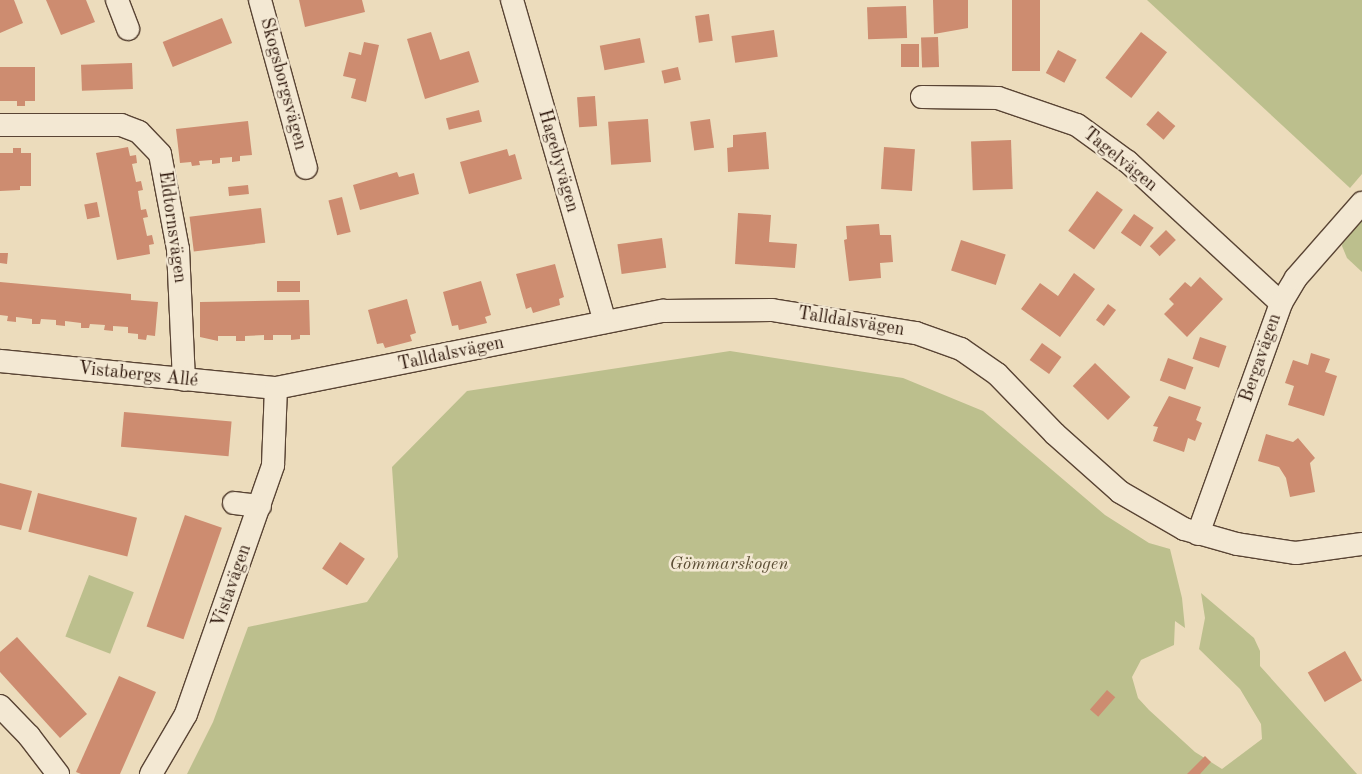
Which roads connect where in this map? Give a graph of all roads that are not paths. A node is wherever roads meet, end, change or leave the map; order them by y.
1 (116, 0) edge
2 (260, 0) edge
3 (512, 0) edge
4 (128, 29) dead end
5 (922, 97) dead end
6 (0, 125) edge
7 (306, 168) dead end
8 (1362, 203) edge
9 (1281, 303) junction
10 (604, 322) junction
11 (0, 361) edge
12 (184, 380) junction
13 (276, 388) junction
14 (234, 503) dead end
15 (260, 506) junction
16 (1198, 534) junction
17 (1362, 544) edge
18 (0, 706) edge
19 (58, 774) edge
20 (151, 774) edge

1 - 4 street
2 - 7 street, Skogsborgsvägen
3 - 10 street, Hagebyvägen
5 - 9 street, Tagelvägen
6 - 12 street, Eldtornsvägen
8 - 9 street, Bergavägen
9 - 16 street, Bergavägen
10 - 13 street, Talldalsvägen
10 - 16 street, Talldalsvägen
11 - 12 street, Vistabergs Allé
12 - 13 street, Vistabergs Allé
13 - 15 street, Vistavägen
14 - 15 street
15 - 20 street, Vistavägen
16 - 17 street, Talldalsvägen
18 - 19 street

